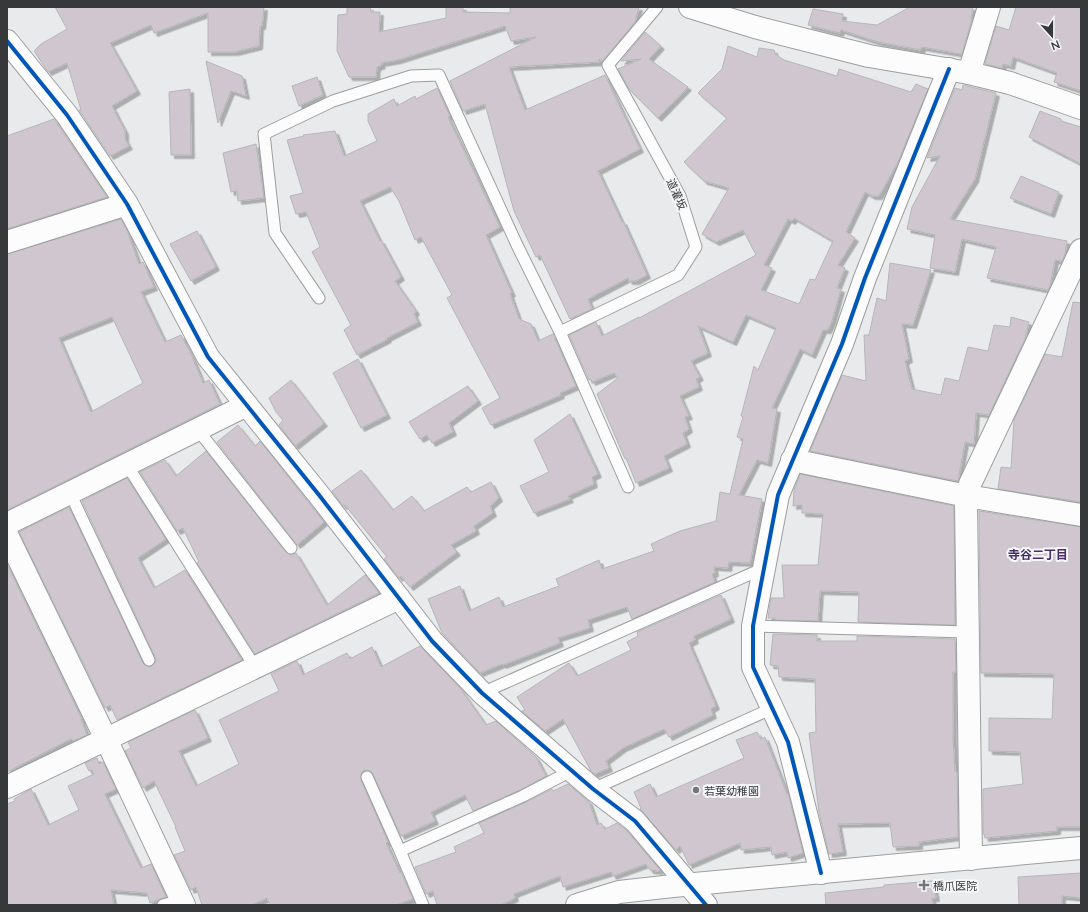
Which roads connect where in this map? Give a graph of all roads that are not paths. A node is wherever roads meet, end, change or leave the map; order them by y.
1 (657, 7) edge
2 (690, 7) edge
3 (989, 7) edge
4 (7, 41) edge
5 (959, 71) junction
6 (1081, 108) edge
7 (127, 204) junction
8 (7, 242) edge
9 (1081, 250) edge
10 (319, 298) dead end
11 (560, 332) junction
12 (247, 406) junction
13 (198, 430) junction
14 (792, 460) junction
15 (126, 465) junction
16 (628, 488) dead end
17 (70, 493) junction
18 (967, 496) junction
19 (1081, 515) edge
20 (7, 524) edge
21 (7, 534) edge
22 (291, 548) dead end
23 (764, 568) junction
24 (399, 598) junction
25 (753, 626) junction
26 (967, 632) junction
27 (149, 660) dead end
28 (255, 667) junction
29 (482, 693) junction
30 (773, 708) junction
31 (106, 739) junction
32 (571, 771) junction
33 (367, 777) dead end
34 (7, 788) edge
35 (593, 789) junction
36 (1081, 848) edge
37 (400, 851) junction
38 (971, 859) junction
39 (821, 873) junction
40 (688, 885) junction
41 (176, 903) edge
42 (423, 905) edge
43 (577, 905) edge
44 (706, 905) edge

1 - 11 lane, 道灌坂
2 - 5 street
3 - 5 street
4 - 7 street
5 - 6 street
5 - 14 street
7 - 8 street
7 - 12 street
9 - 18 street
10 - 11 lane
11 - 16 lane
12 - 13 street
12 - 24 street
13 - 15 street
13 - 22 lane
14 - 18 street
14 - 23 street
15 - 17 street
15 - 28 lane
17 - 20 street
17 - 27 lane
18 - 19 street
18 - 26 street
21 - 31 street
23 - 25 street
23 - 29 lane
24 - 28 street
24 - 29 street
25 - 26 lane
25 - 30 street
26 - 38 street
28 - 31 street
29 - 32 street
30 - 35 lane
30 - 39 street
31 - 34 street
31 - 41 street
32 - 35 street
32 - 37 lane
33 - 37 lane
35 - 40 street
36 - 38 street
37 - 42 lane
38 - 39 street
39 - 40 street
40 - 43 street
40 - 44 street

